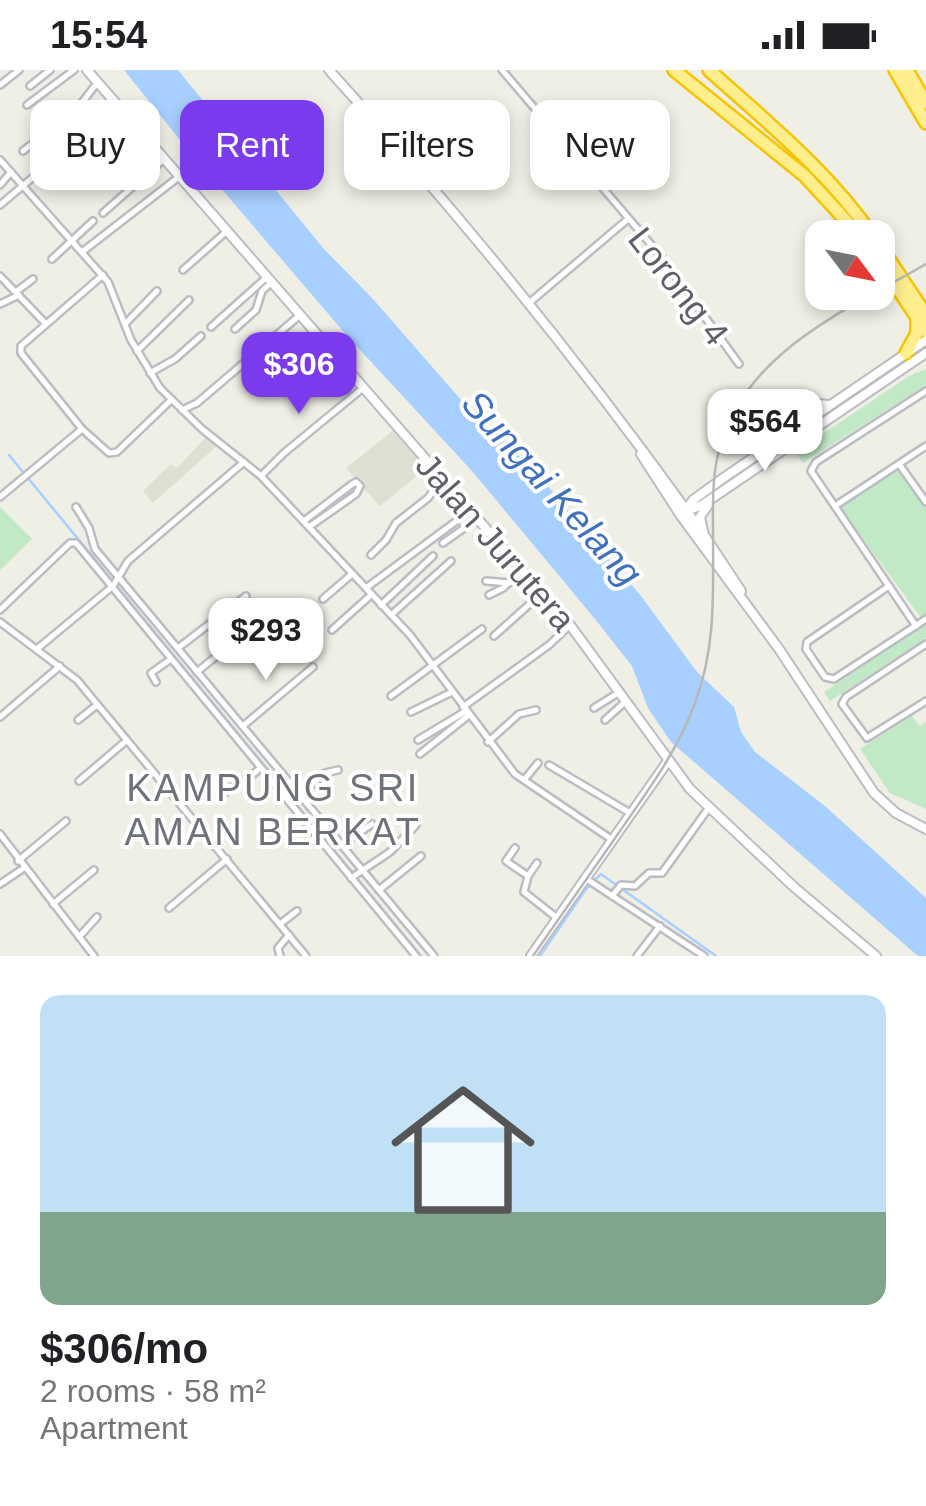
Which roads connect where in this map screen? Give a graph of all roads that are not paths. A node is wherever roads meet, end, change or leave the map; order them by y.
1 (18, 70) edge
2 (50, 70) edge
3 (74, 70) edge
4 (87, 70) edge
5 (329, 70) edge
6 (502, 70) edge
7 (674, 70) edge
8 (709, 70) edge
9 (896, 70) edge
10 (907, 70) edge
11 (98, 82) junction
12 (0, 84) edge
13 (30, 86) dead end
14 (113, 100) edge
15 (926, 103) edge
16 (27, 105) dead end
17 (926, 123) edge
18 (22, 151) dead end
19 (160, 154) edge
20 (164, 158) junction
21 (0, 160) edge
22 (11, 172) junction
23 (180, 176) joint
24 (30, 179) edge
25 (0, 185) edge
26 (22, 185) junction
27 (192, 190) edge
28 (0, 205) edge
29 (103, 212) dead end
30 (628, 220) junction
31 (845, 220) edge
32 (862, 220) edge
33 (93, 221) dead end
34 (228, 231) junction
35 (72, 240) junction
36 (82, 252) junction
37 (52, 259) dead end
38 (182, 270) dead end
39 (895, 270) edge
40 (0, 276) edge
41 (103, 276) junction
42 (33, 279) dead end
43 (270, 280) junction
44 (895, 280) edge
45 (157, 290) dead end
46 (18, 293) junction
47 (188, 300) dead end
48 (0, 304) edge
49 (528, 304) junction
50 (923, 314) edge
51 (300, 316) junction
52 (46, 324) junction
53 (125, 324) junction
54 (211, 328) dead end
55 (236, 328) dead end
56 (926, 331) edge
57 (201, 336) dead end
58 (926, 340) edge
59 (138, 351) junction
60 (926, 355) edge
61 (335, 356) junction
62 (908, 358) junction
63 (739, 364) dead end
64 (150, 373) junction
65 (288, 387) dead end
66 (363, 388) junction
67 (926, 391) edge
68 (171, 400) junction
69 (834, 404) junction
70 (182, 410) junction
71 (810, 411) junction
72 (828, 419) junction
73 (82, 428) junction
74 (810, 432) junction
75 (926, 446) edge
76 (640, 449) junction
77 (652, 460) junction
78 (244, 462) junction
79 (899, 463) junction
80 (651, 472) junction
81 (262, 476) junction
82 (442, 478) junction
83 (722, 479) junction
84 (730, 486) junction
85 (0, 496) edge
86 (926, 502) edge
87 (835, 506) junction
88 (76, 508) dead end
89 (686, 511) junction
90 (474, 515) junction
91 (306, 524) junction
92 (704, 535) junction
93 (443, 543) dead end
94 (371, 556) dead end
95 (433, 556) dead end
96 (711, 557) junction
97 (451, 561) dead end
98 (522, 570) junction
99 (352, 574) junction
100 (486, 581) dead end
101 (115, 583) junction
102 (509, 583) junction
103 (890, 586) junction
104 (366, 588) junction
105 (542, 593) junction
106 (371, 594) junction
107 (489, 595) dead end
108 (246, 596) dead end
109 (323, 600) dead end
110 (381, 605) junction
111 (0, 610) edge
112 (752, 612) junction
113 (391, 615) junction
114 (265, 616) dead end
115 (926, 619) edge
116 (0, 622) edge
117 (570, 625) junction
118 (916, 626) junction
119 (482, 629) dead end
120 (332, 630) dead end
121 (494, 636) dead end
122 (926, 644) edge
123 (38, 648) junction
124 (178, 648) junction
125 (171, 658) junction
126 (433, 664) junction
127 (60, 666) junction
128 (313, 667) dead end
129 (197, 672) junction
130 (156, 682) dead end
131 (452, 692) junction
132 (618, 693) junction
133 (390, 696) dead end
134 (222, 701) junction
135 (926, 701) edge
136 (625, 702) junction
137 (97, 705) junction
138 (213, 708) junction
139 (594, 708) dead end
140 (536, 710) dead end
141 (466, 711) junction
142 (411, 712) dead end
143 (0, 717) edge
144 (78, 720) dead end
145 (605, 720) dead end
146 (241, 724) junction
147 (230, 730) junction
148 (418, 740) dead end
149 (126, 741) junction
150 (488, 742) junction
151 (420, 754) dead end
152 (668, 761) junction
153 (538, 763) dead end
154 (549, 765) dead end
155 (260, 768) junction
156 (338, 770) dead end
157 (524, 780) junction
158 (79, 781) dead end
159 (288, 783) junction
160 (278, 790) junction
161 (299, 796) junction
162 (220, 797) dead end
163 (708, 809) junction
164 (630, 813) junction
165 (66, 821) dead end
166 (372, 824) dead end
167 (416, 825) dead end
168 (926, 828) edge
169 (0, 834) edge
170 (611, 840) junction
171 (340, 846) junction
172 (515, 848) dead end
173 (420, 856) dead end
174 (227, 859) junction
175 (18, 861) junction
176 (537, 863) dead end
177 (24, 868) junction
178 (94, 870) dead end
179 (361, 871) junction
180 (528, 876) junction
181 (352, 878) junction
182 (587, 879) junction
183 (0, 884) edge
184 (379, 890) junction
185 (616, 890) junction
186 (53, 904) junction
187 (169, 908) dead end
188 (297, 911) dead end
189 (97, 917) dead end
190 (557, 918) junction
191 (280, 924) junction
192 (660, 926) junction
193 (289, 935) junction
194 (79, 937) junction
195 (94, 956) edge
196 (280, 956) edge
197 (306, 956) edge
198 (416, 956) edge
199 (434, 956) edge
200 (530, 956) edge
201 (638, 956) edge
202 (704, 956) edge
203 (876, 956) edge

1 - 12 street
2 - 13 street
3 - 16 street
4 - 11 street, Jalan Jurutera
5 - 49 street
6 - 30 street, Lorong 4
7 - 31 highway
8 - 32 highway
9 - 17 highway
10 - 15 highway
11 - 14 street, Jalan Jurutera
11 - 18 street
19 - 20 street, Jalan Jurutera
20 - 23 street, Jalan Jurutera
20 - 29 street
21 - 22 street
22 - 25 street
22 - 26 street
23 - 36 street
24 - 26 street
26 - 28 street
26 - 35 street
27 - 34 street, Jalan Jurutera
30 - 49 street
30 - 63 street, Lorong 4
33 - 35 street
34 - 38 street
34 - 43 street, Jalan Jurutera
35 - 36 street
35 - 37 street
36 - 41 street
39 - 50 highway
40 - 46 street
41 - 52 street
41 - 53 street
42 - 46 street
43 - 51 street, Jalan Jurutera
43 - 54 street
43 - 55 street
44 - 50 highway
45 - 53 street
46 - 48 street
46 - 52 street
47 - 59 street
49 - 76 street
50 - 56 highway
50 - 62 highway
51 - 61 street, Jalan Jurutera
51 - 70 street
52 - 73 street
53 - 59 street
57 - 64 street
58 - 62 street
59 - 64 street
60 - 62 street
61 - 65 street
61 - 66 street, Jalan Jurutera
62 - 69 street
62 - 72 street
64 - 68 street
66 - 81 street
66 - 82 street, Jalan Jurutera
67 - 87 street
68 - 70 street
68 - 73 street
69 - 71 street
69 - 71 street
70 - 78 street
71 - 72 street
71 - 74 street
71 - 83 street
72 - 74 street
73 - 85 street
74 - 84 street
75 - 79 street
76 - 77 street
76 - 80 street
77 - 83 street
77 - 89 street
78 - 81 street
78 - 101 street
79 - 86 street
79 - 87 street
80 - 89 street
80 - 96 street
81 - 91 street
82 - 90 street, Jalan Jurutera
82 - 94 street
83 - 89 street
84 - 89 street
84 - 92 street
87 - 103 street
88 - 101 street
89 - 92 street
89 - 96 street
90 - 93 street
90 - 98 street, Jalan Jurutera
90 - 104 street
91 - 91 street
91 - 99 street
92 - 112 street
95 - 110 street
96 - 112 street
97 - 113 street
98 - 102 street
98 - 105 street, Jalan Jurutera
99 - 104 street
99 - 109 street
100 - 102 street
101 - 111 street
101 - 123 street
101 - 124 street
101 - 125 street
102 - 107 street
103 - 118 street
103 - 118 street
104 - 106 street
105 - 117 street, Jalan Jurutera
105 - 121 street
106 - 110 street
106 - 120 street
108 - 124 street
110 - 113 street
112 - 168 street
113 - 126 street
114 - 129 street
115 - 118 street
116 - 123 street
117 - 132 street, Jalan Jurutera
117 - 141 street
119 - 126 street
122 - 135 street
123 - 127 street
124 - 129 street
125 - 130 street
125 - 138 street
126 - 131 street
126 - 133 street
127 - 137 street
127 - 143 street
128 - 146 street
129 - 134 street
131 - 141 street
131 - 142 street
132 - 136 street, Jalan Jurutera
132 - 139 street
134 - 138 street
134 - 146 street
136 - 145 street
136 - 152 street, Jalan Jurutera
137 - 144 street
137 - 149 street
138 - 147 street
140 - 150 street
141 - 148 street
141 - 150 street
141 - 151 street
146 - 147 street
146 - 159 street
147 - 155 street
149 - 158 street
149 - 174 street
150 - 157 street
152 - 163 street, Jalan Jurutera
152 - 164 street
153 - 157 street
154 - 164 street
155 - 160 street
155 - 162 street
156 - 161 street
157 - 170 street
159 - 160 street
159 - 161 street
160 - 181 street
161 - 171 street
163 - 185 street
163 - 203 street, Jalan Jurutera
164 - 170 street
165 - 175 street
166 - 171 street
167 - 179 street
169 - 175 street
170 - 182 street
171 - 179 street
172 - 180 street
173 - 184 street
174 - 187 street
174 - 191 street
175 - 177 street
176 - 180 street
177 - 183 street
177 - 186 street
178 - 186 street
179 - 181 street
179 - 184 street
180 - 190 street
181 - 198 street
182 - 185 street
182 - 190 street
184 - 199 street
185 - 192 street
186 - 194 street
188 - 191 street
189 - 194 street
190 - 200 street
191 - 193 street
192 - 201 street
192 - 202 street
193 - 196 street
193 - 197 street
194 - 195 street

